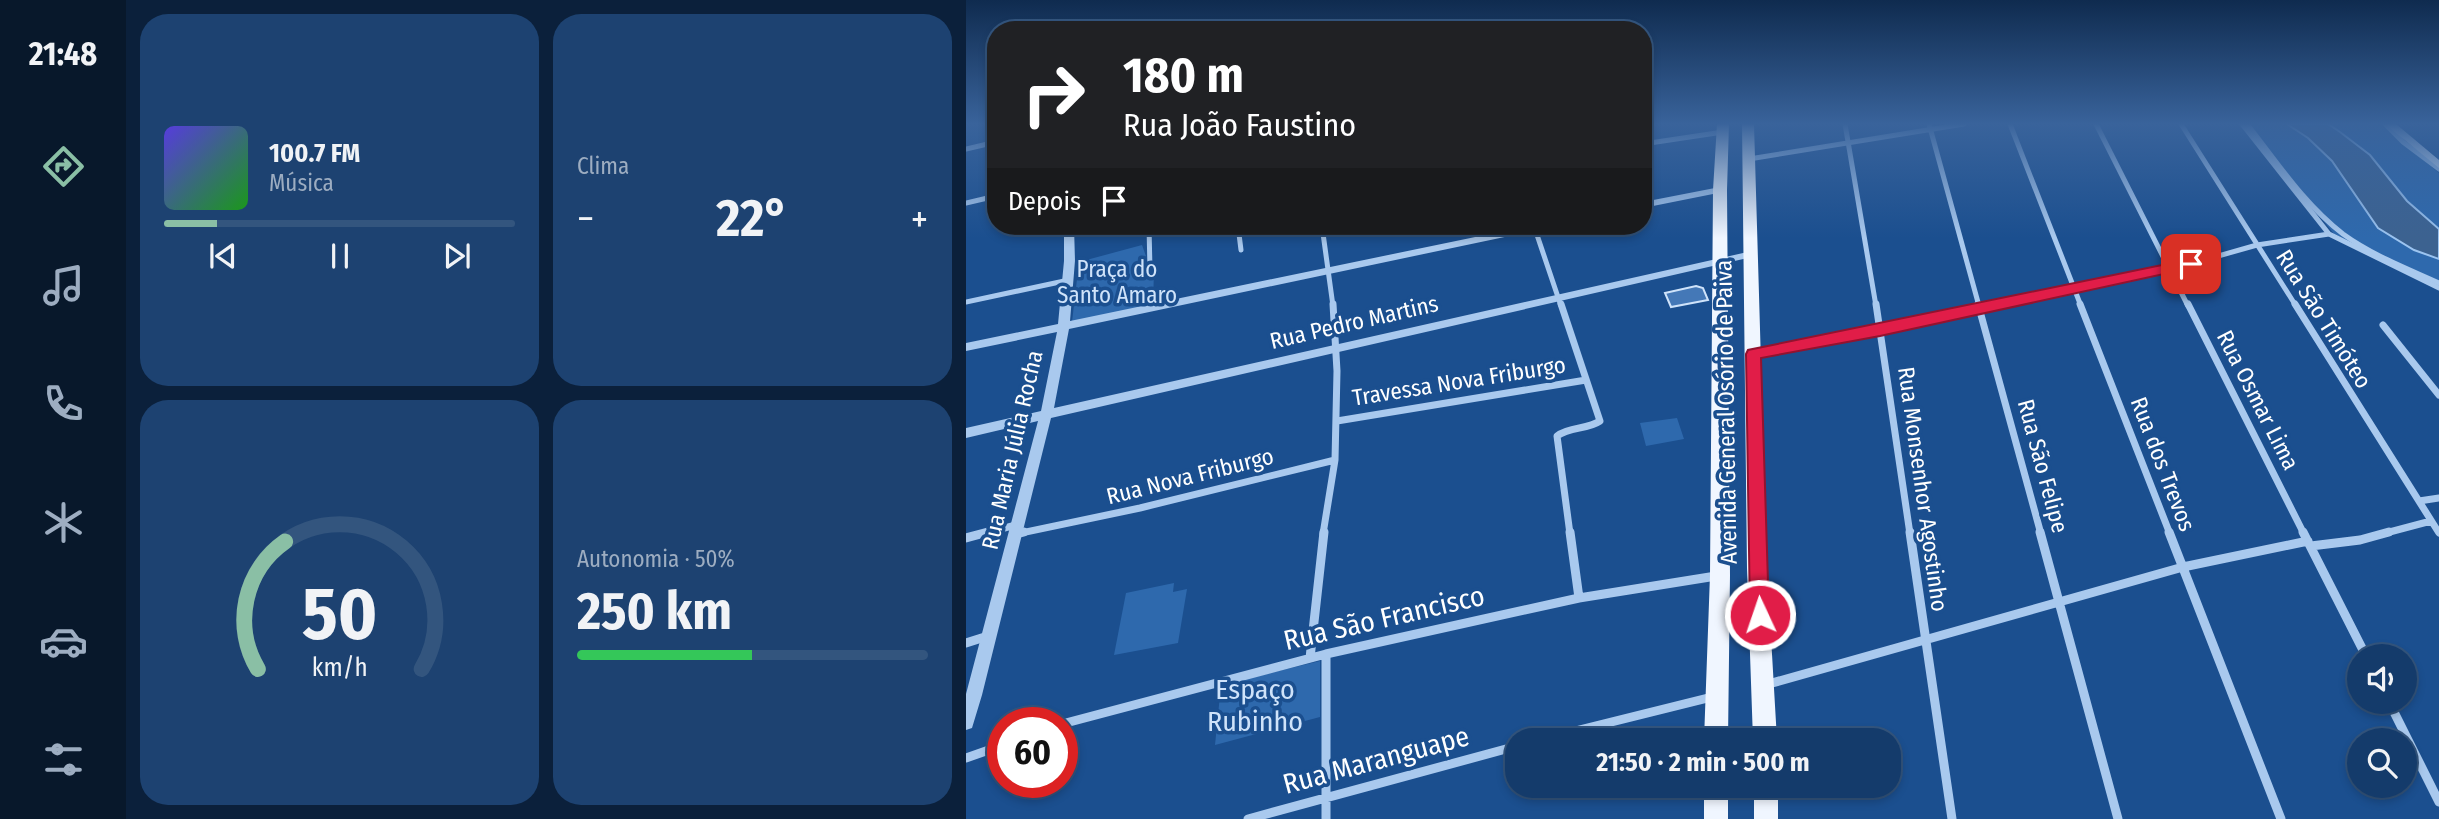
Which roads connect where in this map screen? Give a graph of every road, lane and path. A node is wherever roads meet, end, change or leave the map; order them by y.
1 (1721, 162) edge
2 (1749, 162) edge
3 (1851, 162) edge
4 (1940, 162) edge
5 (2025, 162) edge
6 (2115, 162) edge
7 (2205, 162) edge
8 (2274, 162) edge
9 (2277, 162) edge
10 (1720, 190) junction
11 (987, 198) edge
12 (966, 203) edge
13 (1652, 203) edge
14 (2329, 234) junction
15 (1069, 235) edge
16 (1149, 235) edge
17 (1239, 235) edge
18 (1324, 235) edge
19 (1495, 235) edge
20 (1540, 235) edge
21 (2257, 245) junction
22 (1241, 250) dead end
23 (1752, 254) junction
24 (1720, 261) junction
25 (1150, 270) dead end
26 (1330, 270) junction
27 (2169, 270) junction
28 (1070, 280) junction
29 (2439, 283) edge
30 (2074, 288) junction
31 (2439, 288) edge
32 (1558, 297) junction
33 (966, 302) edge
34 (1981, 309) junction
35 (2384, 325) dead end
36 (1064, 326) junction
37 (1880, 330) junction
38 (966, 347) edge
39 (1338, 347) junction
40 (1753, 354) junction
41 (1586, 380) junction
42 (2439, 395) edge
43 (1046, 414) junction
44 (1337, 421) junction
45 (966, 433) edge
46 (1335, 460) junction
47 (2439, 498) edge
48 (2419, 501) junction
49 (2431, 521) junction
50 (1017, 530) junction
51 (2439, 533) edge
52 (966, 538) edge
53 (2309, 543) junction
54 (2183, 567) junction
55 (1720, 575) junction
56 (1579, 598) junction
57 (2060, 603) junction
58 (992, 634) junction
59 (1926, 642) junction
60 (966, 643) edge
61 (2360, 644) edge
62 (1326, 654) junction
63 (1310, 658) junction
64 (1764, 685) junction
65 (1716, 696) junction
66 (2395, 714) edge
67 (1078, 720) edge
68 (966, 722) edge
69 (1587, 728) edge
70 (1716, 728) edge
71 (1765, 728) edge
72 (1505, 749) edge
73 (987, 751) edge
74 (966, 758) edge
75 (1326, 797) junction
76 (1716, 798) edge
77 (1766, 798) edge
78 (2439, 802) edge
79 (1248, 819) edge
80 (1326, 819) edge
81 (1716, 819) edge
82 (1766, 819) edge
83 (1952, 819) edge
84 (2119, 819) edge
85 (2281, 819) edge

1 - 10 main road, Avenida General Osório de Paiva
2 - 23 main road, Avenida General Osório de Paiva
3 - 37 street, Rua Monsenhor Agostinho
4 - 34 street, Rua São Felipe
5 - 30 street, Rua dos Trevos
6 - 27 street, Rua Osmar Lima
7 - 21 street, Rua São Timóteo
8 - 14 street
9 - 29 street
10 - 13 street
10 - 24 main road, Avenida General Osório de Paiva
11 - 12 street
14 - 21 street
14 - 31 street
15 - 28 street, Rua Maria Júlia Rocha
16 - 25 street
17 - 22 street
18 - 26 street
19 - 26 street
20 - 32 street
21 - 27 street
21 - 48 street, Rua São Timóteo
23 - 24 street, Rua Pedro Martins
23 - 40 main road, Avenida General Osório de Paiva
24 - 32 street, Rua Pedro Martins
24 - 55 main road, Avenida General Osório de Paiva
26 - 36 street
26 - 39 street
27 - 30 street
27 - 53 street, Rua Osmar Lima
28 - 33 street
28 - 36 street, Rua Maria Júlia Rocha
30 - 34 street
30 - 54 street, Rua dos Trevos
32 - 39 street, Rua Pedro Martins
32 - 41 street
34 - 37 street
34 - 57 street, Rua São Felipe
35 - 42 street
36 - 38 street
36 - 43 street, Rua Maria Júlia Rocha
37 - 40 street
37 - 59 street, Rua Monsenhor Agostinho
39 - 43 street, Rua Pedro Martins
39 - 44 street
40 - 64 main road, Avenida General Osório de Paiva
41 - 44 street, Travessa Nova Friburgo
41 - 56 street
43 - 45 street, Rua Pedro Martins
43 - 50 street, Rua Maria Júlia Rocha
44 - 46 street
46 - 50 street, Rua Nova Friburgo
46 - 63 street
47 - 48 street
48 - 49 street, Rua São Timóteo
49 - 51 street, Rua São Timóteo
49 - 53 street
50 - 52 street, Rua Nova Friburgo
50 - 58 street, Rua Maria Júlia Rocha
53 - 54 street
53 - 61 street, Rua Osmar Lima
54 - 57 street
54 - 85 street, Rua dos Trevos
55 - 56 street, Rua São Francisco
55 - 65 main road, Avenida General Osório de Paiva
56 - 62 street, Rua São Francisco
57 - 59 street
57 - 84 street, Rua São Felipe
58 - 60 street
58 - 68 street, Rua Maria Júlia Rocha
59 - 64 street
59 - 83 street, Rua Monsenhor Agostinho
62 - 63 street, Rua São Francisco
62 - 75 street
63 - 67 street, Rua São Francisco
64 - 71 main road, Avenida General Osório de Paiva
65 - 69 street
65 - 70 main road, Avenida General Osório de Paiva
66 - 78 street
72 - 75 street, Rua Maranguape
73 - 74 street
75 - 79 street, Rua Maranguape
75 - 80 street
76 - 81 main road
77 - 82 main road

